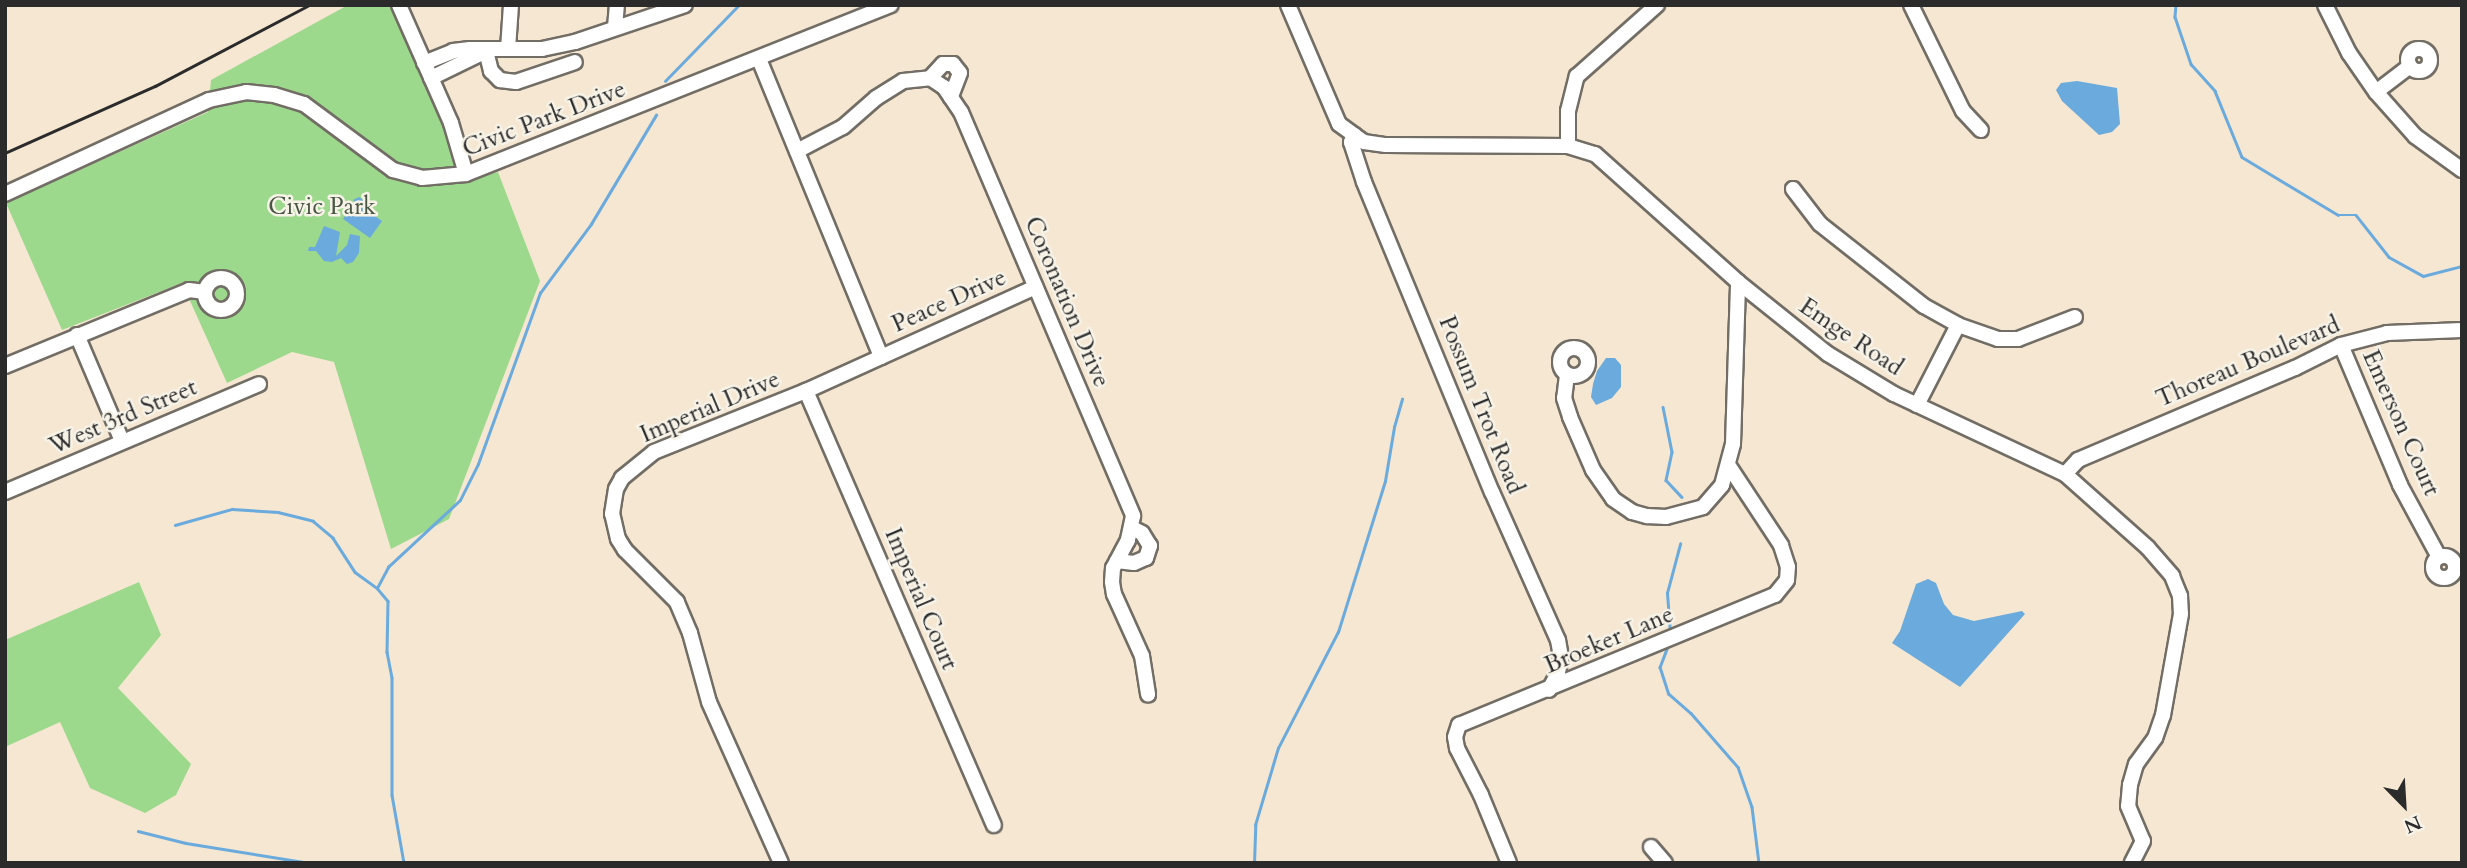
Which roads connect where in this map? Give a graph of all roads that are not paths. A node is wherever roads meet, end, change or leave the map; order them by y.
1 (399, 5) edge
2 (512, 5) edge
3 (617, 5) edge
4 (685, 5) edge
5 (891, 5) edge
6 (1288, 5) edge
7 (1657, 5) edge
8 (1911, 5) edge
9 (2325, 5) edge
10 (615, 27) junction
11 (508, 49) junction
12 (486, 51) junction
13 (759, 59) junction
14 (575, 61) dead end
15 (424, 63) junction
16 (2410, 66) dead end
17 (430, 78) junction
18 (930, 78) junction
19 (2376, 92) junction
20 (951, 97) junction
21 (1981, 130) dead end
22 (1354, 135) junction
23 (1568, 146) junction
24 (797, 151) junction
25 (2462, 170) edge
26 (466, 174) junction
27 (1793, 189) dead end
28 (5, 194) edge
29 (1738, 282) junction
30 (1035, 287) junction
31 (205, 292) dead end
32 (2075, 317) dead end
33 (1958, 325) junction
34 (2462, 330) edge
35 (77, 335) junction
36 (2341, 345) junction
37 (881, 357) junction
38 (5, 366) edge
39 (1567, 375) dead end
40 (259, 384) dead end
41 (806, 391) junction
42 (1917, 405) junction
43 (122, 441) junction
44 (1729, 466) junction
45 (2065, 474) junction
46 (5, 492) edge
47 (1132, 528) junction
48 (2439, 557) dead end
49 (1117, 561) junction
50 (1549, 690) junction
51 (1148, 695) dead end
52 (994, 825) dead end
53 (1651, 847) dead end
54 (781, 863) edge
55 (1510, 863) edge
56 (1665, 863) edge
57 (2132, 863) edge

1 - 15 street
2 - 11 street
3 - 10 street
4 - 10 street
5 - 13 street
6 - 22 street
7 - 23 street
8 - 21 street
9 - 19 street
10 - 11 street
11 - 12 street
12 - 14 street
12 - 15 street
12 - 17 street
13 - 24 street
13 - 26 street, Civic Park Drive
15 - 17 street
16 - 19 street
17 - 26 street
18 - 20 street, Coronation Drive
18 - 20 street
18 - 24 street
19 - 25 street
20 - 30 street, Coronation Drive
22 - 23 street, Emge Road
22 - 50 street, Possum Trot Road
23 - 29 street, Emge Road
24 - 37 street
26 - 28 street, Civic Park Drive
27 - 33 street
29 - 42 street, Emge Road
29 - 44 street
30 - 37 street, Peace Drive
30 - 47 street, Coronation Drive
31 - 35 street
32 - 33 street
33 - 42 street
34 - 36 street, Thoreau Boulevard
35 - 38 street
35 - 43 street
36 - 45 street, Thoreau Boulevard
36 - 48 street, Emerson Court
37 - 41 street, Imperial Drive
39 - 44 street
40 - 43 street, West 3rd Street
41 - 52 street, Imperial Court
41 - 54 street, Imperial Drive
42 - 45 street, Emge Road
43 - 46 street, West 3rd Street
44 - 50 street, Broeker Lane
45 - 57 street, Emge Road
47 - 49 street
47 - 49 street, Coronation Drive
49 - 51 street
50 - 55 street, Broeker Lane
53 - 56 street

